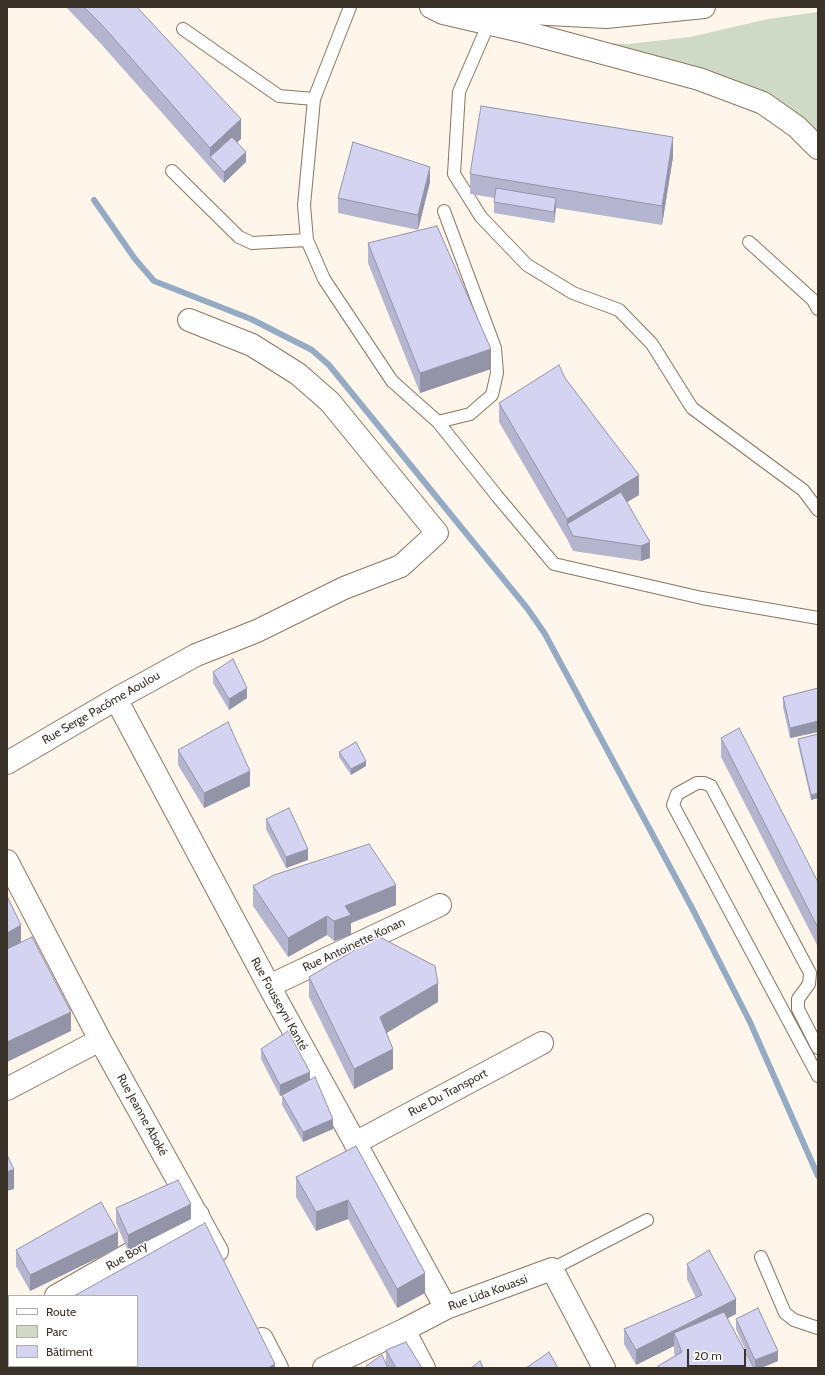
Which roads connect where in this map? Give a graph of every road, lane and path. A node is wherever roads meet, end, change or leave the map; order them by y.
1 (350, 7) edge
2 (431, 7) edge
3 (439, 7) edge
4 (704, 7) edge
5 (488, 24) junction
6 (183, 29) dead end
7 (314, 99) junction
8 (818, 148) edge
9 (172, 171) dead end
10 (444, 211) dead end
11 (307, 240) junction
12 (749, 242) dead end
13 (818, 309) edge
14 (188, 320) dead end
15 (438, 422) junction
16 (818, 510) edge
17 (818, 618) edge
18 (116, 699) junction
19 (7, 763) edge
20 (7, 861) edge
21 (440, 905) dead end
22 (269, 986) junction
23 (100, 1040) junction
24 (542, 1042) dead end
25 (818, 1048) edge
26 (818, 1076) edge
27 (7, 1089) edge
28 (355, 1143) junction
29 (198, 1215) junction
30 (646, 1220) dead end
31 (761, 1258) dead end
32 (552, 1269) junction
33 (227, 1270) edge
34 (58, 1295) edge
35 (446, 1308) junction
36 (252, 1319) edge
37 (818, 1328) edge
38 (404, 1330) junction
39 (277, 1368) edge
40 (324, 1368) edge
41 (424, 1368) edge
42 (604, 1368) edge

1 - 7 lane
2 - 5 main road
3 - 4 main road
5 - 8 main road
5 - 16 lane
6 - 7 lane
7 - 11 lane
9 - 11 lane
10 - 15 lane
11 - 15 lane
12 - 13 lane
14 - 18 main road, Rue Serge Pacôme Aoulou
15 - 17 lane
18 - 19 main road, Rue Serge Pacôme Aoulou
18 - 22 main road, Rue Fousseyni Kanté
20 - 23 main road, Rue Jeanne Aboké
21 - 22 main road, Rue Antoinette Konan
22 - 28 main road, Rue Fousseyni Kanté
23 - 27 main road
23 - 29 main road, Rue Jeanne Aboké
24 - 28 main road, Rue Du Transport
25 - 26 lane
28 - 35 main road, Rue Fousseyni Kanté
29 - 33 main road, Rue Jeanne Aboké
29 - 34 main road, Rue Bory
30 - 32 lane
31 - 37 lane
32 - 35 main road, Rue Lida Kouassi
32 - 42 main road
35 - 38 main road, Rue Lida Kouassi
36 - 39 main road
38 - 40 main road, Rue Lida Kouassi
38 - 41 main road

